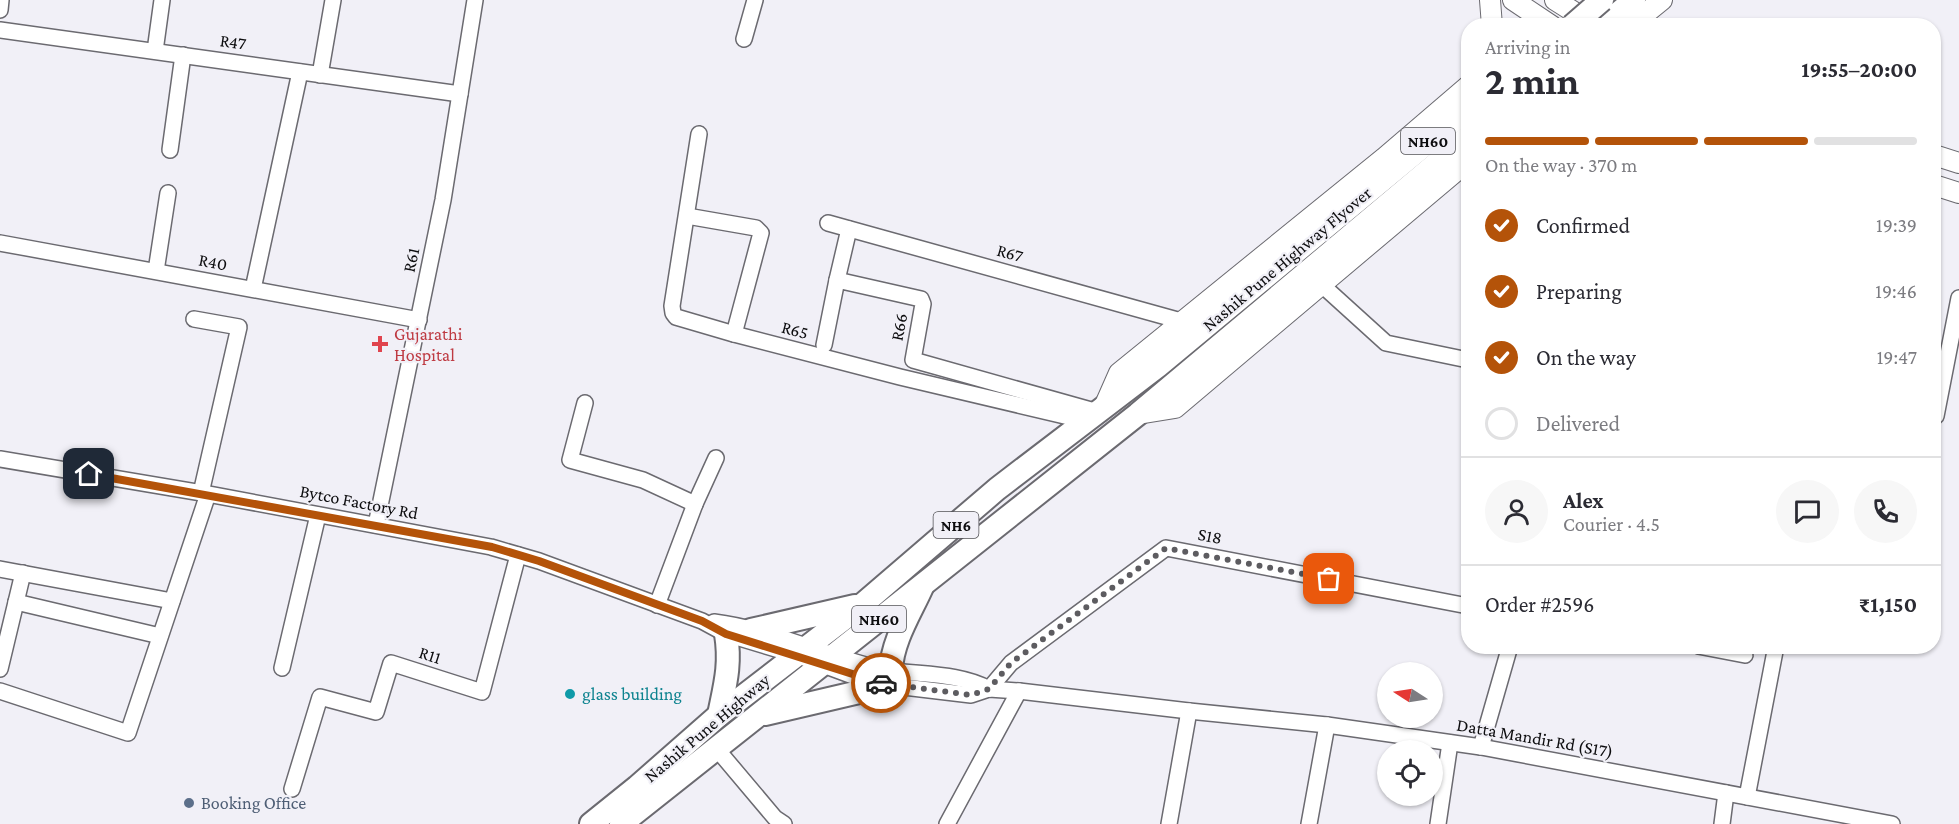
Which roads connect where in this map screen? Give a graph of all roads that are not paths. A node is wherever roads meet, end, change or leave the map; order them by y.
1 (1, 0) edge
2 (162, 0) edge
3 (333, 0) edge
4 (475, 0) edge
5 (754, 0) edge
6 (1490, 0) edge
7 (1513, 0) edge
8 (1602, 0) edge
9 (1634, 0) edge
10 (1662, 0) edge
11 (1566, 8) edge
12 (0, 10) edge
13 (1491, 18) edge
14 (1538, 18) edge
15 (1554, 18) edge
16 (1582, 18) edge
17 (1613, 18) edge
18 (1640, 18) edge
19 (0, 30) edge
20 (744, 39) dead end
21 (155, 51) junction
22 (183, 55) junction
23 (300, 72) junction
24 (320, 75) junction
25 (1461, 92) edge
26 (460, 94) junction
27 (1461, 115) edge
28 (699, 134) dead end
29 (1461, 143) edge
30 (170, 150) dead end
31 (1941, 158) edge
32 (1959, 164) edge
33 (1461, 167) edge
34 (1388, 174) joint
35 (1941, 187) edge
36 (168, 193) dead end
37 (1959, 193) edge
38 (687, 216) junction
39 (828, 223) dead end
40 (849, 229) junction
41 (0, 243) edge
42 (156, 271) junction
43 (837, 280) junction
44 (1322, 285) junction
45 (253, 289) junction
46 (1959, 298) edge
47 (194, 319) dead end
48 (419, 320) junction
49 (1181, 321) junction
50 (734, 334) junction
51 (824, 345) dead end
52 (1461, 358) edge
53 (913, 360) junction
54 (909, 378) junction
55 (1941, 390) edge
56 (585, 403) dead end
57 (1096, 413) junction
58 (1138, 414) junction
59 (716, 458) dead end
60 (0, 459) edge
61 (205, 493) junction
62 (694, 504) junction
63 (318, 514) junction
64 (376, 525) junction
65 (518, 555) junction
66 (0, 569) edge
67 (23, 573) junction
68 (924, 582) junction
69 (172, 601) junction
70 (16, 602) junction
71 (863, 604) junction
72 (657, 605) junction
73 (1461, 605) edge
74 (702, 621) junction
75 (751, 630) junction
76 (726, 634) junction
77 (160, 636) junction
78 (803, 650) junction
79 (1508, 654) edge
80 (1740, 654) edge
81 (1774, 654) edge
82 (1745, 655) dead end
83 (828, 660) junction
84 (282, 668) dead end
85 (0, 669) edge
86 (890, 678) junction
87 (989, 689) junction
88 (0, 691) edge
89 (1019, 691) junction
90 (1190, 711) junction
91 (719, 715) junction
92 (757, 716) junction
93 (1327, 725) junction
94 (1450, 743) junction
95 (1481, 747) junction
96 (716, 748) junction
97 (292, 789) dead end
98 (1726, 793) junction
99 (1747, 797) junction
100 (1862, 821) edge
101 (591, 824) edge
102 (621, 824) edge
103 (784, 824) edge
104 (947, 824) edge
105 (1168, 824) edge
106 (1310, 824) edge
107 (1438, 824) edge
108 (1722, 824) edge
109 (1892, 824) edge

1 - 12 street
2 - 21 street
3 - 24 street
4 - 26 street, R61
5 - 20 street
6 - 13 main road
7 - 14 main road
8 - 11 highway, bridge
9 - 17 highway
10 - 18 main road
11 - 15 main road
11 - 16 main road
19 - 21 street, R47
21 - 22 street, R47
22 - 23 street, R47
22 - 30 street
23 - 24 street, R47
23 - 45 street
24 - 26 street, R47
25 - 49 main road
26 - 48 street, R61
27 - 34 highway, Nashik Pune Highway Flyover / NH60
28 - 38 street, R65
29 - 58 highway, Nashik Pune Highway Flyover / NH60
31 - 32 main road
33 - 44 main road
34 - 57 highway, Nashik Pune Highway Flyover / NH6
35 - 37 main road
36 - 42 street
38 - 50 street, R65
38 - 50 street
39 - 40 street, R67
40 - 43 street
40 - 49 street, R67
41 - 42 street, R40
42 - 45 street, R40
43 - 51 street
43 - 53 street, R66
44 - 52 street
44 - 58 main road
45 - 48 street, R40
46 - 55 street
47 - 61 street
48 - 64 street, R61
49 - 57 main road
50 - 54 street, R65
53 - 54 street
53 - 57 street, R66
54 - 57 street, R65
56 - 62 street
57 - 71 highway, Nashik Pune Highway / NH6
58 - 68 highway, Nashik Pune Highway / NH60
59 - 62 street
60 - 61 street, Bytco Factory Rd
61 - 63 street, Bytco Factory Rd
61 - 69 street
62 - 72 street
63 - 64 street, Bytco Factory Rd
63 - 84 street
64 - 65 street, Bytco Factory Rd
65 - 72 street, Bytco Factory Rd
65 - 97 street, R11
66 - 67 street
67 - 69 street
67 - 70 street
68 - 83 highway, Nashik Pune Highway / NH60
68 - 86 highway
69 - 77 street
70 - 77 street
70 - 85 street
71 - 75 highway
71 - 78 highway, Nashik Pune Highway / NH6
72 - 74 street, Bytco Factory Rd
73 - 87 street, S18
74 - 75 street, Bytco Factory Rd
74 - 76 street, Bytco Factory Rd
75 - 78 street, Bytco Factory Rd
76 - 78 street, Bytco Factory Rd
76 - 91 highway
77 - 88 street
78 - 83 street, Datta Mandir Rd (S17)
78 - 91 highway, Nashik Pune Highway
79 - 95 street
80 - 82 street
81 - 99 street
83 - 86 street, Datta Mandir Rd (S17)
83 - 92 highway, Nashik Pune Highway / NH60
86 - 87 street, Datta Mandir Rd (S17)
86 - 92 highway
87 - 89 street, Datta Mandir Rd (S17)
89 - 90 street, Datta Mandir Rd (S17)
89 - 104 street
90 - 93 street, Datta Mandir Rd (S17)
90 - 105 street
91 - 101 highway, Nashik Pune Highway
92 - 96 highway, Nashik Pune Highway / NH60
93 - 94 street, Datta Mandir Rd (S17)
93 - 106 street
94 - 95 street, Datta Mandir Rd (S17)
94 - 107 street
95 - 98 street, Datta Mandir Rd (S17)
96 - 102 highway, Nashik Pune Highway / NH60
96 - 103 street
98 - 99 street, Datta Mandir Rd (S17)
98 - 108 street
99 - 100 street, Datta Mandir Rd (S17)
100 - 109 street, Datta Mandir Rd (S17)

